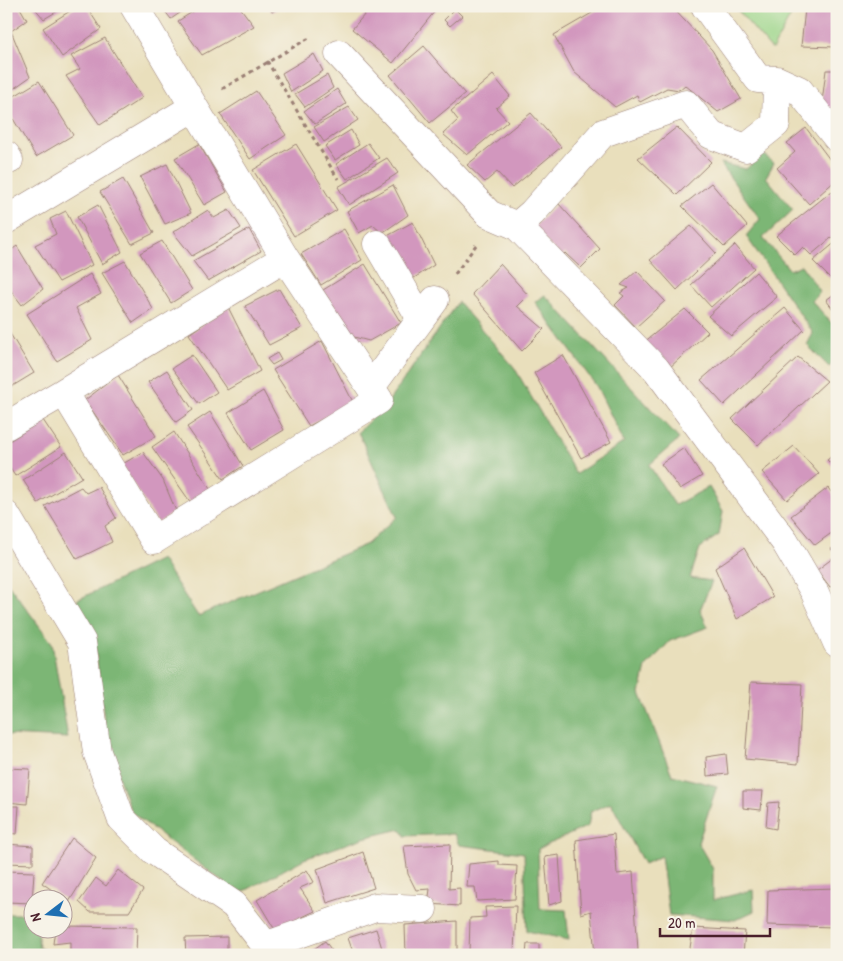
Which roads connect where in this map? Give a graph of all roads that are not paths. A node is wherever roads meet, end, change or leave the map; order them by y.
1 (134, 6) edge
2 (705, 6) edge
3 (339, 54) dead end
4 (777, 80) junction
5 (194, 107) junction
6 (837, 138) edge
7 (6, 220) edge
8 (517, 226) junction
9 (377, 244) dead end
10 (285, 258) junction
11 (370, 387) junction
12 (64, 392) junction
13 (6, 426) edge
14 (6, 516) edge
15 (837, 643) edge
16 (423, 909) dead end
17 (269, 950) edge

1 - 5 street
2 - 4 street
3 - 8 street
4 - 6 street
4 - 8 street
5 - 7 street
5 - 10 street
8 - 15 street
9 - 11 street
10 - 11 street
10 - 12 street
11 - 12 street
12 - 13 street
14 - 17 street
16 - 17 street

